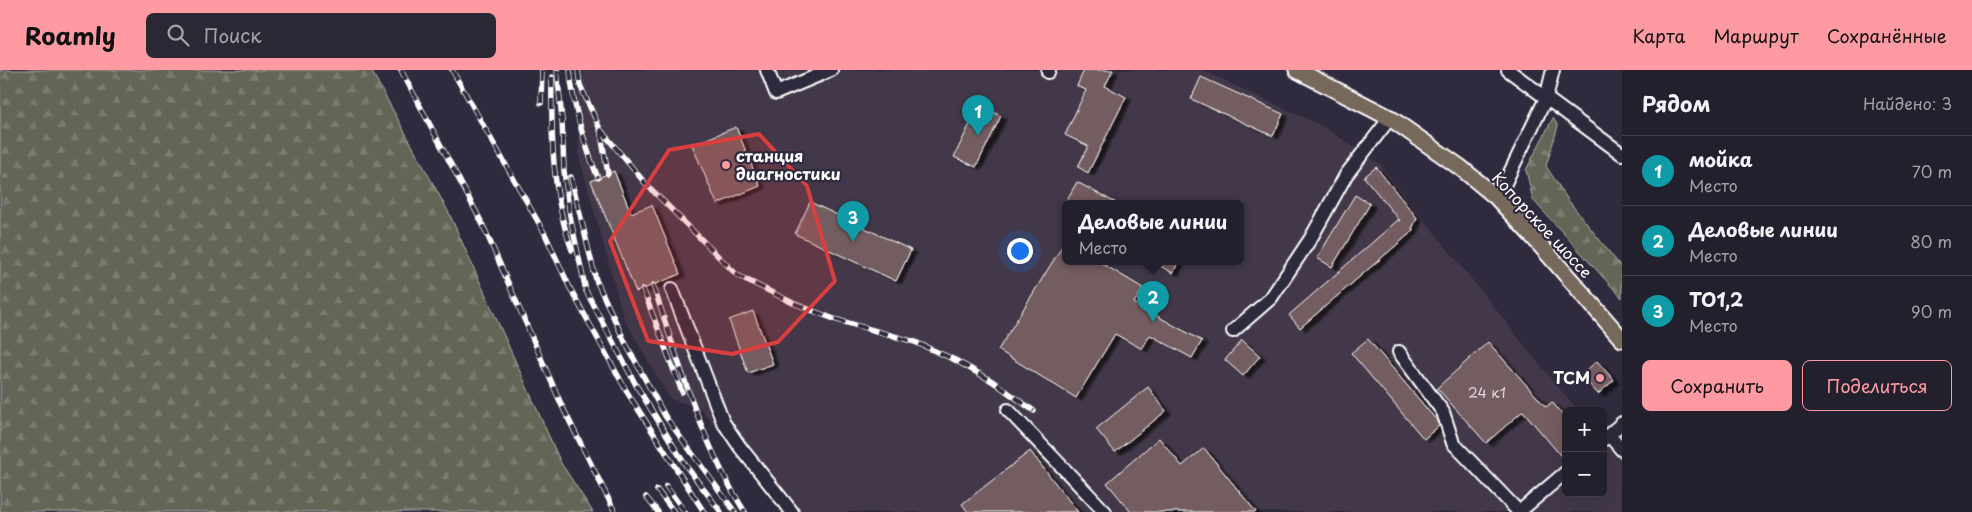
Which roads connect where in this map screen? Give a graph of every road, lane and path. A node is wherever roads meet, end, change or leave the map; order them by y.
1 (767, 70) edge
2 (831, 70) edge
3 (1297, 70) edge
4 (1508, 70) edge
5 (1553, 70) edge
6 (1546, 98) junction
7 (1390, 118) junction
8 (1622, 154) edge
9 (1496, 197) junction
10 (672, 289) dead end
11 (1234, 330) dead end
12 (1622, 340) edge
13 (1399, 352) dead end
14 (1008, 410) dead end
15 (1622, 423) edge
16 (1607, 436) edge
17 (1607, 438) edge
18 (1622, 450) edge
19 (1562, 475) edge
20 (792, 512) edge
21 (1104, 512) edge
22 (1519, 512) edge

1 - 2 street
3 - 7 main road, Копорское шоссе
4 - 6 street
5 - 6 street
6 - 8 street
6 - 9 street
7 - 9 main road, Копорское шоссе
7 - 11 street
9 - 12 main road, Копорское шоссе
10 - 20 street
13 - 22 street
14 - 21 street
15 - 16 street
17 - 18 street
19 - 22 street

